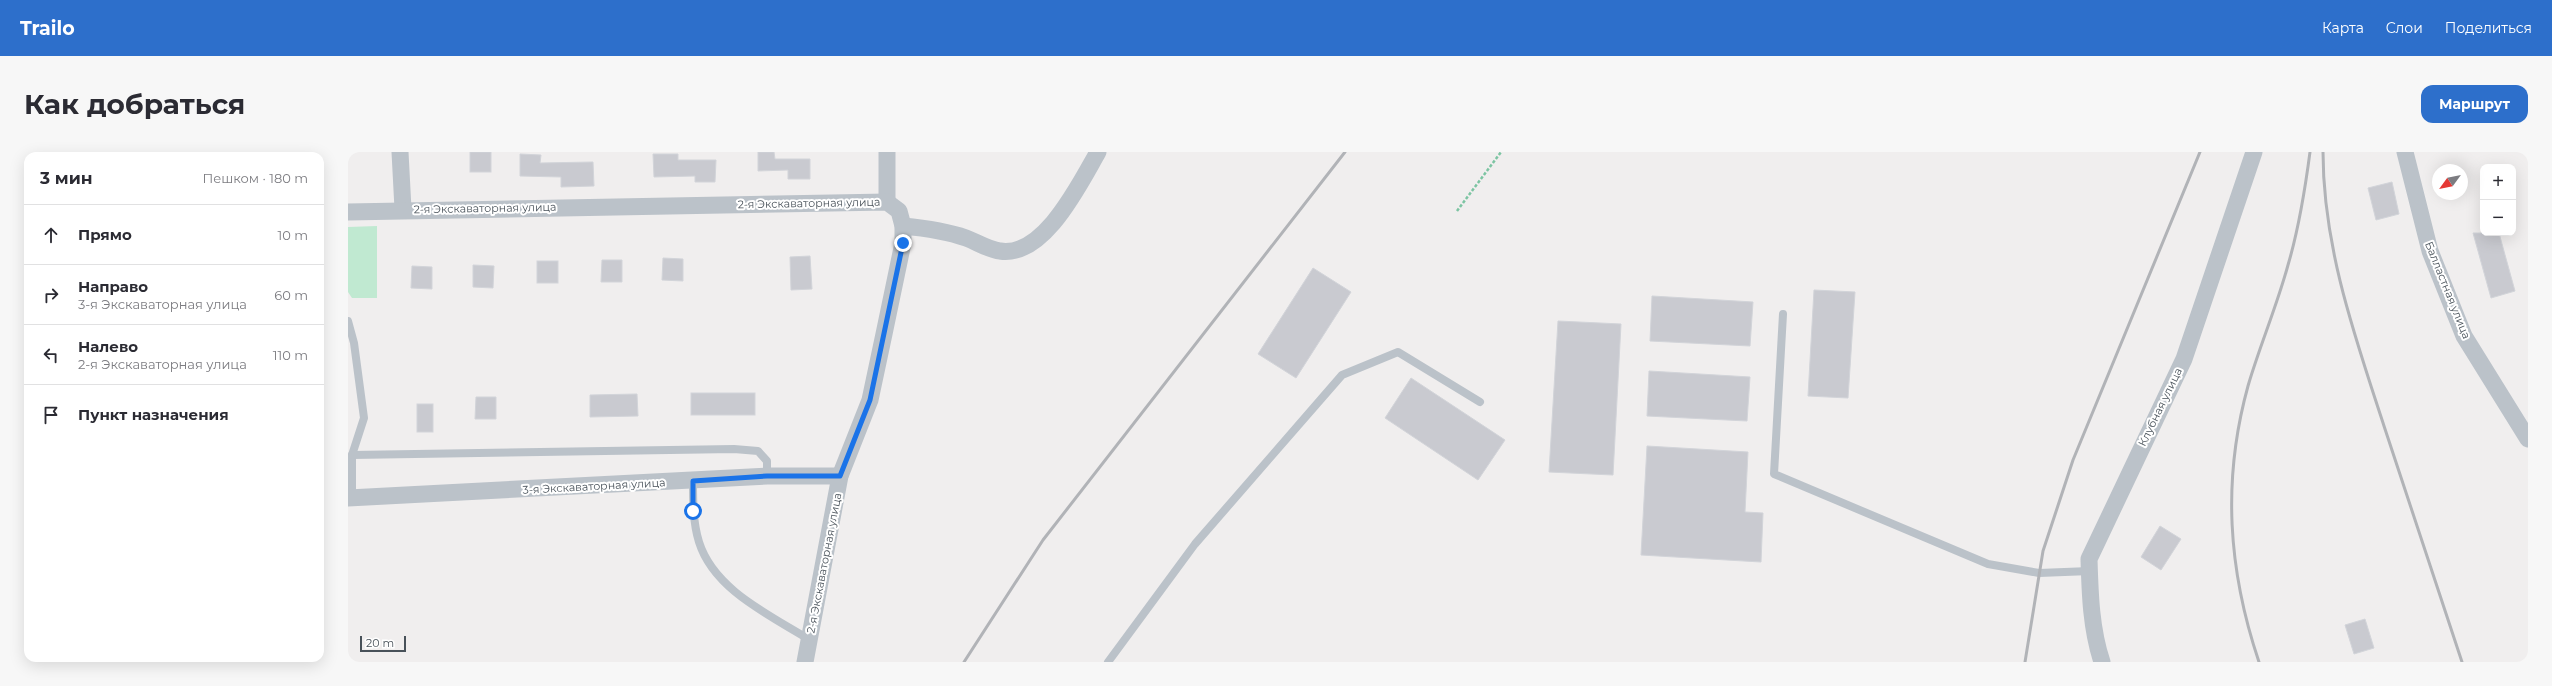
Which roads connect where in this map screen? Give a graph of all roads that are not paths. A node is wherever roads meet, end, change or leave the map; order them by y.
1 (400, 152) edge
2 (887, 152) edge
3 (1098, 152) edge
4 (2254, 152) edge
5 (2405, 152) edge
6 (886, 202) junction
7 (403, 209) junction
8 (348, 212) edge
9 (903, 226) junction
10 (1783, 314) dead end
11 (348, 321) edge
12 (1480, 402) dead end
13 (2528, 439) edge
14 (352, 455) junction
15 (767, 476) junction
16 (840, 476) junction
17 (693, 481) junction
18 (350, 498) edge
19 (2090, 571) junction
20 (810, 640) junction
21 (805, 662) edge
22 (1108, 662) edge
23 (2102, 662) edge

1 - 7 street
2 - 6 street
3 - 9 street
4 - 19 street, Клубная улица
5 - 13 street, Балластная улица
6 - 7 street, 2-я Экскаваторная улица
6 - 9 street, 2-я Экскаваторная улица
7 - 8 street, 2-я Экскаваторная улица
9 - 16 street, 2-я Экскаваторная улица
10 - 19 lane
11 - 14 lane
12 - 22 lane
14 - 15 lane
14 - 18 lane
15 - 16 street, 3-я Экскаваторная улица
15 - 17 street, 3-я Экскаваторная улица
16 - 20 street, 2-я Экскаваторная улица
17 - 18 street, 3-я Экскаваторная улица
17 - 20 lane
19 - 23 street, Клубная улица
20 - 21 street, 2-я Экскаваторная улица

